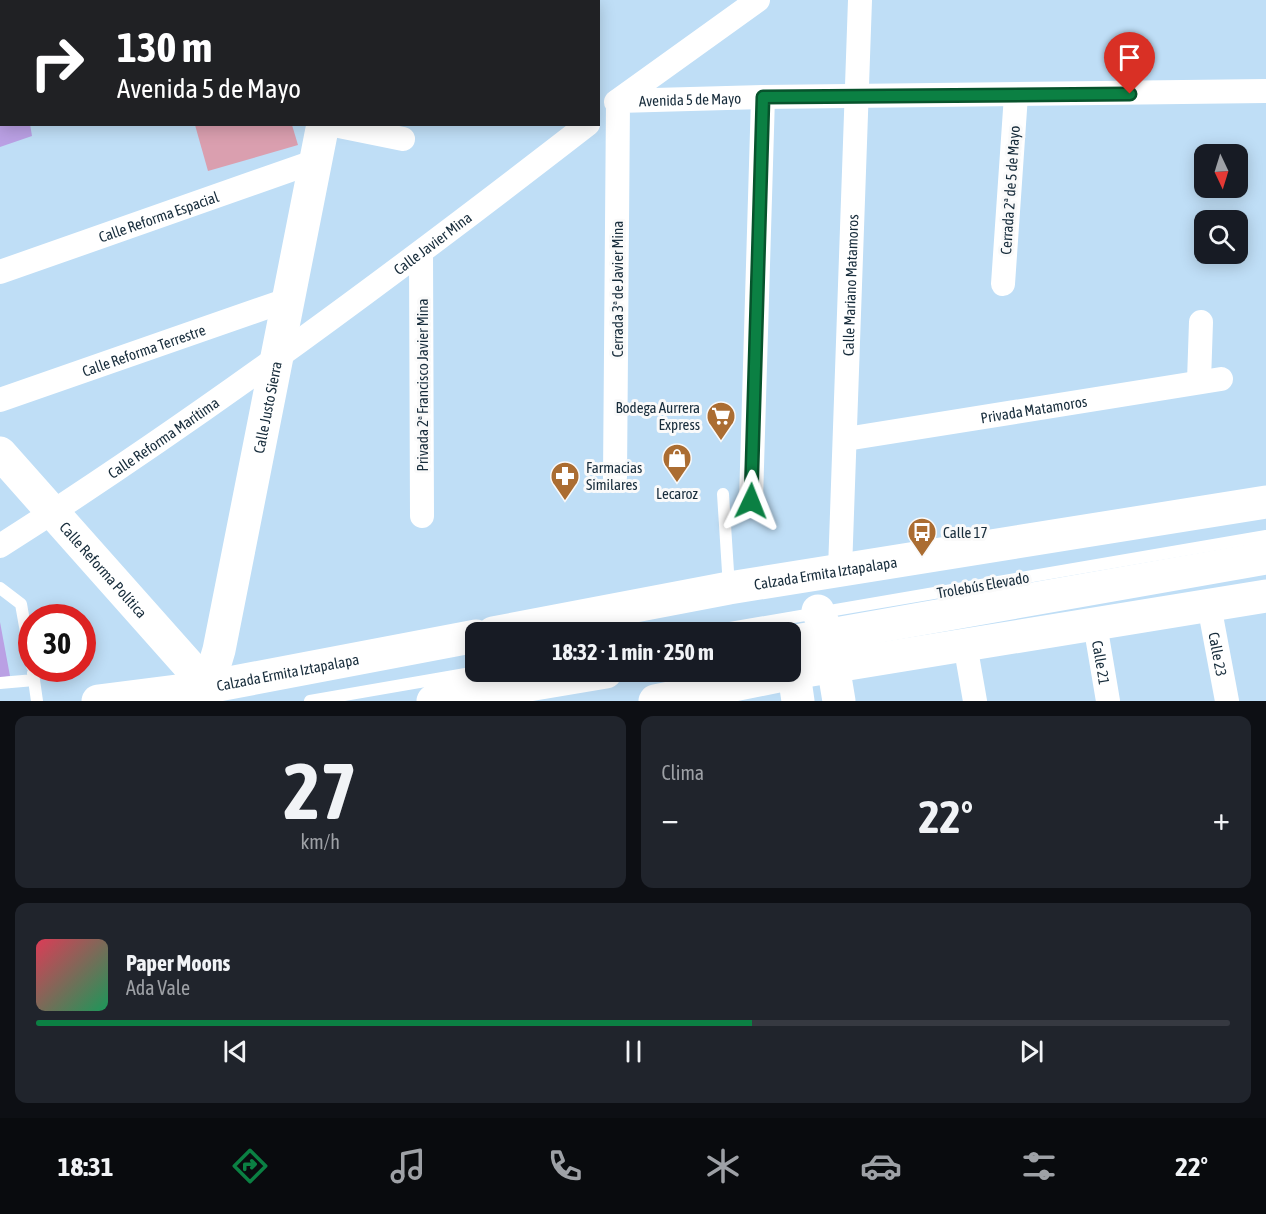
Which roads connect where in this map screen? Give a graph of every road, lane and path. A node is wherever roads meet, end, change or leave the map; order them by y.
1 (758, 0) edge
2 (860, 0) edge
3 (1266, 91) edge
4 (1016, 95) junction
5 (763, 97) junction
6 (856, 98) junction
7 (618, 101) junction
8 (600, 114) edge
9 (323, 126) edge
10 (338, 126) edge
11 (585, 126) edge
12 (403, 139) dead end
13 (316, 161) junction
14 (421, 254) junction
15 (0, 272) edge
16 (1003, 284) dead end
17 (287, 300) junction
18 (1201, 322) dead end
19 (275, 361) junction
20 (0, 400) edge
21 (846, 439) junction
22 (0, 453) edge
23 (615, 477) dead end
24 (723, 494) dead end
25 (751, 501) dead end
26 (1266, 502) edge
27 (53, 512) junction
28 (422, 516) dead end
29 (1266, 536) edge
30 (0, 546) edge
31 (1266, 558) edge
32 (840, 570) junction
33 (0, 588) edge
34 (729, 588) junction
35 (1266, 596) edge
36 (21, 604) edge
37 (1209, 605) junction
38 (551, 622) edge
39 (765, 622) edge
40 (823, 623) junction
41 (1095, 624) junction
42 (465, 638) edge
43 (965, 644) junction
44 (801, 651) edge
45 (801, 662) edge
46 (833, 666) junction
47 (465, 674) edge
48 (18, 676) edge
49 (34, 682) edge
50 (546, 682) edge
51 (722, 682) edge
52 (0, 683) edge
53 (208, 687) junction
54 (37, 701) edge
55 (98, 701) edge
56 (310, 701) edge
57 (433, 701) edge
58 (658, 701) edge
59 (839, 701) edge
60 (975, 701) edge
61 (1108, 701) edge
62 (1227, 701) edge

1 - 7 street
2 - 6 street, Calle Mariano Matamoros
3 - 4 street, Avenida 5 de Mayo
4 - 6 street, Avenida 5 de Mayo
4 - 16 street, Cerrada 2ª de 5 de Mayo
5 - 6 street, Avenida 5 de Mayo
5 - 7 street, Avenida 5 de Mayo
5 - 25 street
6 - 21 street, Calle Mariano Matamoros
7 - 8 street
7 - 23 street, Cerrada 3ª de Javier Mina
9 - 13 main road, Calle Justo Sierra
10 - 12 street
11 - 14 street, Calle Javier Mina
13 - 15 street, Calle Reforma Espacial
13 - 17 main road, Calle Justo Sierra
14 - 19 street, Calle Javier Mina
14 - 28 street, Privada 2ª Francisco Javier Mina
17 - 19 main road, Calle Justo Sierra
17 - 20 street, Calle Reforma Terrestre
18 - 21 street, Privada Matamoros
19 - 27 street, Calle Reforma Marítima
19 - 53 main road, Calle Justo Sierra
21 - 32 street, Calle Mariano Matamoros
22 - 27 main road, Calle Reforma Política
24 - 34 lane
26 - 32 main road, Calzada Ermita Iztapalapa
27 - 30 street, Calle Reforma Marítima
27 - 53 main road, Calle Reforma Política
29 - 39 lane, Trolebús Elevado
31 - 40 main road
32 - 34 main road, Calzada Ermita Iztapalapa
32 - 40 main road
33 - 36 lane
34 - 38 main road, Calzada Ermita Iztapalapa
35 - 37 main road
37 - 41 main road
37 - 62 street, Calle 23
40 - 44 main road
40 - 46 main road
41 - 43 main road
41 - 61 street, Calle 21
42 - 53 main road, Calzada Ermita Iztapalapa
43 - 46 main road
43 - 60 street
45 - 46 main road
46 - 59 main road
47 - 56 lane
48 - 52 lane
49 - 54 lane
50 - 57 main road
51 - 58 main road
53 - 55 main road, Calzada Ermita Iztapalapa

